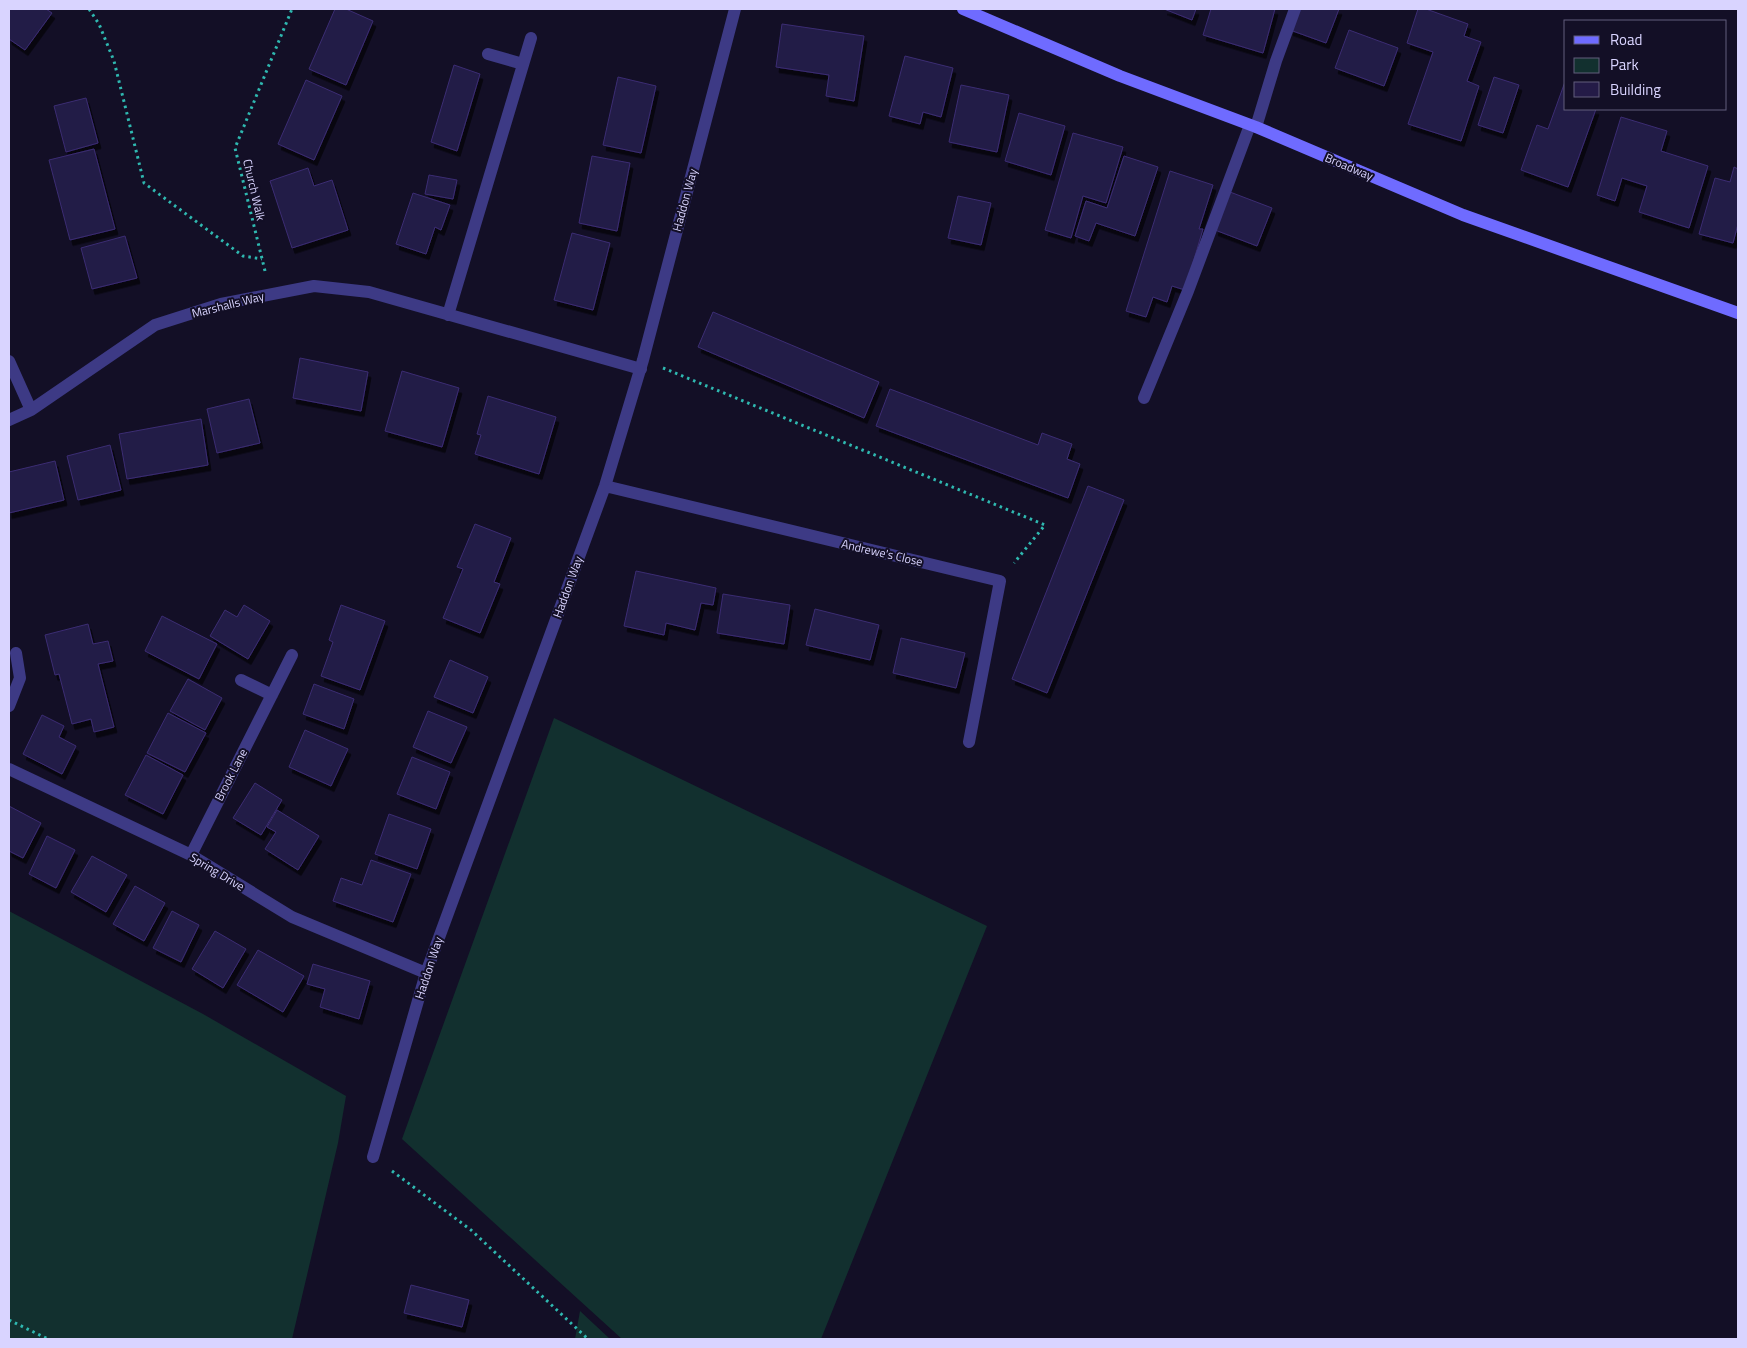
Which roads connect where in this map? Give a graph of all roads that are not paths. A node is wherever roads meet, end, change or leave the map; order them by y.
1 (735, 9) edge
2 (964, 9) edge
3 (1295, 9) edge
4 (531, 38) dead end
5 (488, 54) dead end
6 (523, 64) junction
7 (1253, 126) junction
8 (1738, 313) edge
9 (448, 315) junction
10 (9, 361) edge
11 (642, 364) junction
12 (1144, 398) dead end
13 (31, 410) junction
14 (9, 420) edge
15 (605, 486) junction
16 (16, 653) dead end
17 (292, 655) dead end
18 (241, 680) dead end
19 (272, 695) junction
20 (9, 706) edge
21 (969, 742) dead end
22 (9, 769) edge
23 (191, 855) junction
24 (426, 973) junction
25 (373, 1157) road end

1 - 11 street, Haddon Way
2 - 7 main road, Broadway
3 - 7 street
4 - 6 street
5 - 6 street
6 - 9 street
7 - 8 main road, Broadway
7 - 12 street
9 - 11 street, Marshalls Way
9 - 13 street, Marshalls Way
10 - 13 street
11 - 15 street, Haddon Way
13 - 14 street, Marshalls Way
15 - 21 street, Andrewe's Close
15 - 24 street, Haddon Way
16 - 20 street
17 - 19 street, Brook Lane
18 - 19 street
19 - 23 street, Brook Lane
22 - 23 street, Spring Drive
23 - 24 street, Spring Drive
24 - 25 street, Haddon Way

